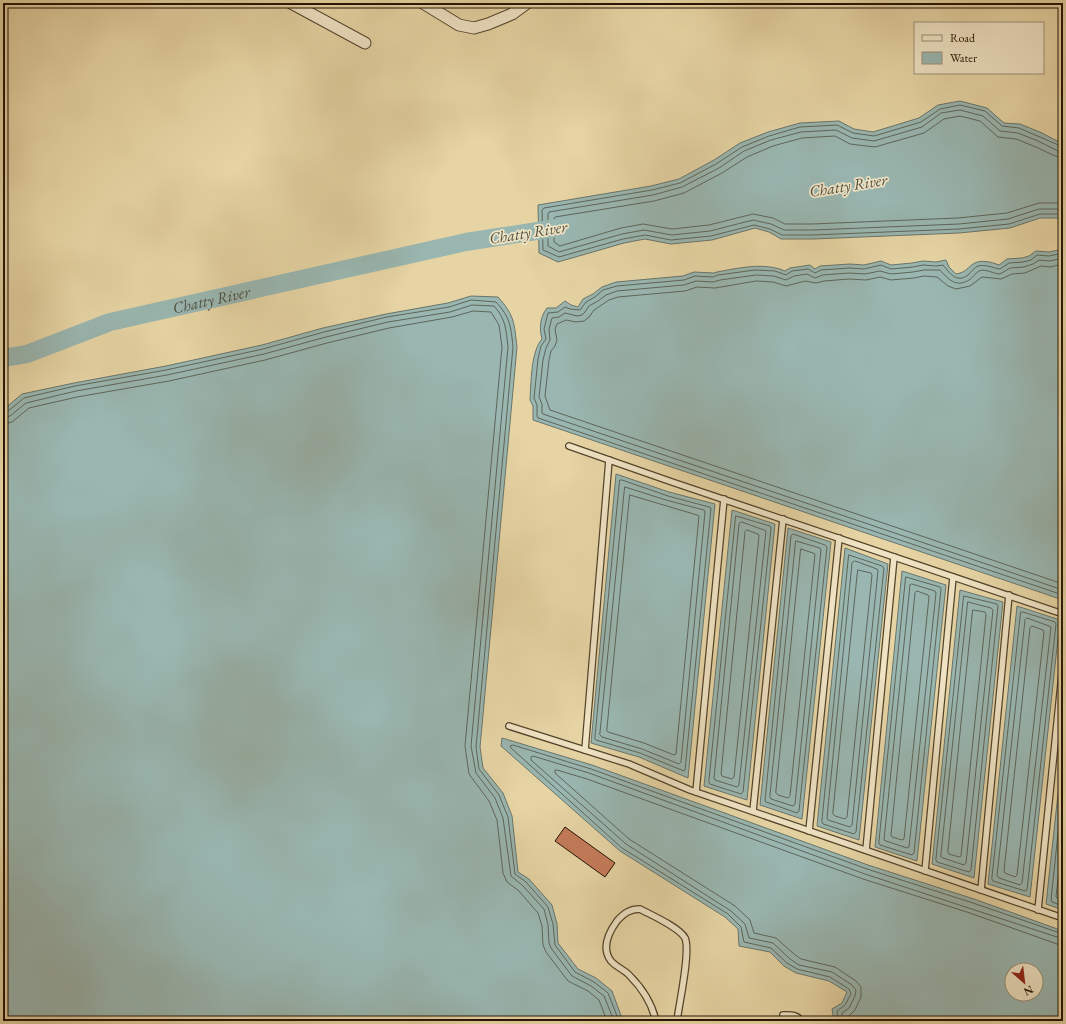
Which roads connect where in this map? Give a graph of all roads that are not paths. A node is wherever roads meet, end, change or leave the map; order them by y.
1 (292, 3) edge
2 (423, 3) edge
3 (527, 3) edge
4 (365, 43) dead end
5 (569, 446) dead end
6 (609, 460) junction
7 (724, 500) junction
8 (783, 519) junction
9 (839, 538) junction
10 (894, 557) junction
11 (953, 576) junction
12 (1009, 595) junction
13 (1063, 614) edge
14 (1063, 664) edge
15 (509, 726) dead end
16 (584, 750) junction
17 (696, 792) junction
18 (753, 812) junction
19 (809, 831) junction
20 (866, 850) junction
21 (925, 871) junction
22 (981, 890) junction
23 (1038, 910) junction
24 (1063, 918) edge
25 (783, 1015) dead end
26 (656, 1021) edge
27 (677, 1021) edge
28 (801, 1021) edge

1 - 4 street
2 - 3 street
5 - 6 lane
6 - 7 lane
6 - 16 lane
7 - 8 lane
7 - 17 lane
8 - 9 lane
8 - 18 lane
9 - 10 lane
9 - 19 lane
10 - 11 lane
10 - 20 lane
11 - 12 lane
11 - 21 lane
12 - 13 lane
12 - 22 lane
14 - 23 lane
15 - 16 lane
16 - 17 lane
17 - 18 lane
18 - 19 lane
19 - 20 lane
20 - 21 lane
21 - 22 lane
22 - 23 lane
23 - 24 lane
25 - 28 lane
26 - 27 lane

